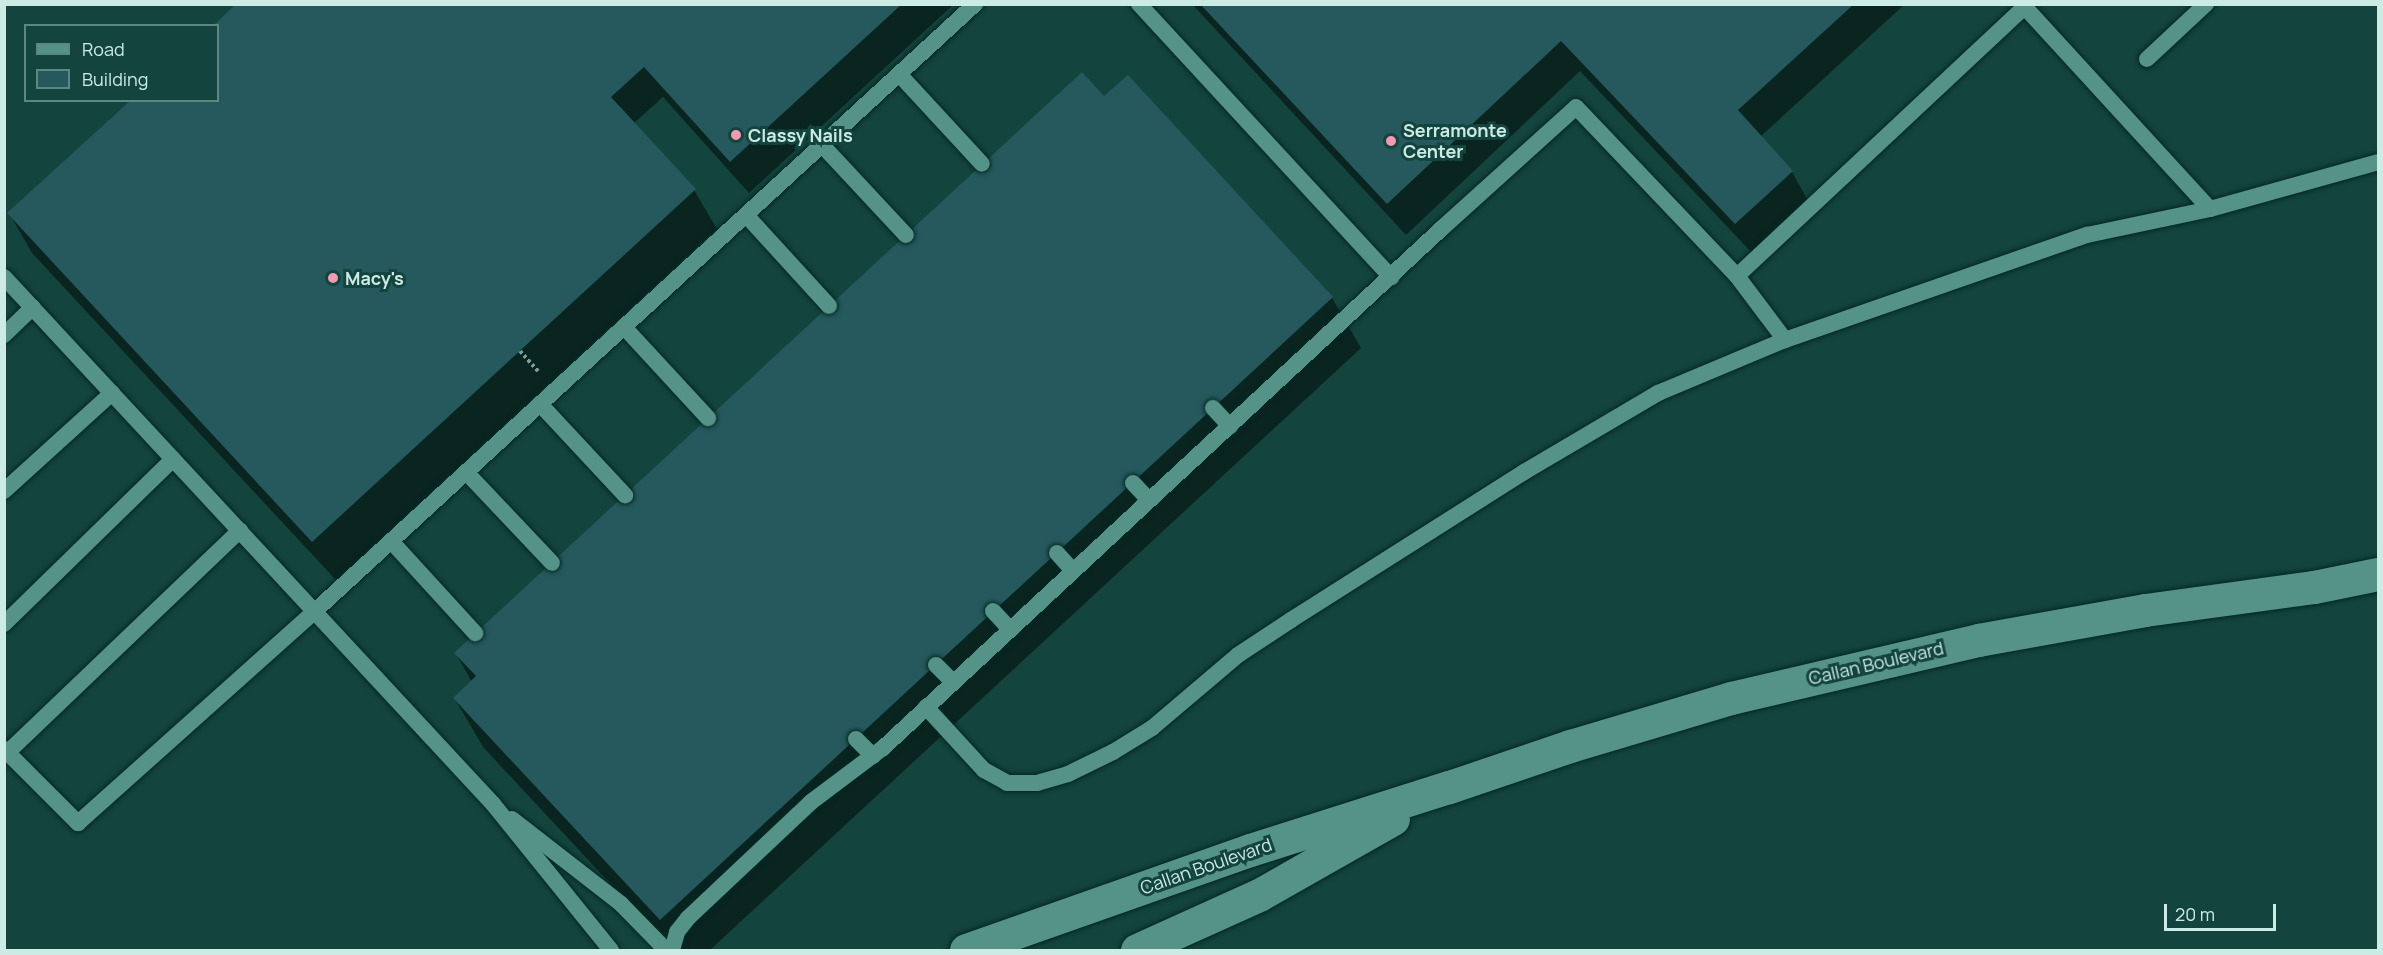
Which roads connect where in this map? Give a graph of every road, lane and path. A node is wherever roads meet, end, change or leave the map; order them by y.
1 (975, 4) edge
2 (1139, 4) edge
3 (2206, 4) edge
4 (2023, 6) edge
5 (2147, 59) dead end
6 (899, 74) junction
7 (822, 145) junction
8 (2379, 162) edge
9 (982, 164) dead end
10 (2210, 209) junction
11 (746, 214) junction
12 (906, 235) dead end
13 (4, 276) edge
14 (1737, 276) junction
15 (1391, 277) junction
16 (829, 306) dead end
17 (33, 307) junction
18 (624, 327) junction
19 (4, 335) edge
20 (1785, 340) junction
21 (112, 393) junction
22 (540, 404) junction
23 (1213, 408) dead end
24 (708, 418) dead end
25 (1230, 426) junction
26 (173, 459) junction
27 (466, 472) junction
28 (1133, 483) dead end
29 (4, 491) edge
30 (625, 495) dead end
31 (1149, 500) junction
32 (240, 530) junction
33 (391, 541) junction
34 (1057, 553) dead end
35 (552, 563) dead end
36 (1074, 570) junction
37 (2379, 574) edge
38 (2314, 587) junction
39 (2379, 590) edge
40 (315, 611) junction
41 (993, 611) dead end
42 (4, 624) edge
43 (1010, 629) junction
44 (475, 633) dead end
45 (936, 664) dead end
46 (953, 682) junction
47 (926, 707) junction
48 (856, 739) dead end
49 (6, 750) edge
50 (873, 756) junction
51 (1449, 788) junction
52 (494, 804) junction
53 (611, 951) edge
54 (666, 951) edge
55 (672, 951) edge
56 (966, 951) edge
57 (1137, 951) edge

1 - 6 lane
2 - 15 lane
3 - 5 lane
4 - 10 lane
4 - 14 lane
6 - 7 lane
6 - 9 lane
7 - 11 lane
7 - 12 lane
8 - 10 lane
10 - 20 lane
11 - 16 lane
11 - 18 lane
13 - 17 lane
14 - 15 lane
14 - 20 lane
15 - 25 lane
17 - 19 lane
17 - 21 lane
18 - 22 lane
18 - 24 lane
20 - 47 lane
21 - 26 lane
21 - 29 lane
22 - 27 lane
22 - 30 lane
23 - 25 lane
25 - 31 lane
26 - 32 lane
26 - 42 lane
27 - 33 lane
27 - 35 lane
28 - 31 lane
31 - 36 lane
32 - 40 lane
32 - 49 lane
33 - 40 lane
33 - 44 lane
34 - 36 lane
36 - 43 lane
37 - 38 street, Callan Boulevard
38 - 39 street, Callan Boulevard
38 - 51 street, Callan Boulevard
40 - 49 lane
40 - 52 lane
41 - 43 lane
43 - 46 lane
45 - 46 lane
46 - 47 lane
47 - 50 lane
48 - 50 lane
50 - 55 lane
51 - 56 street, Callan Boulevard
51 - 57 street, Callan Boulevard
52 - 53 lane
52 - 54 lane

